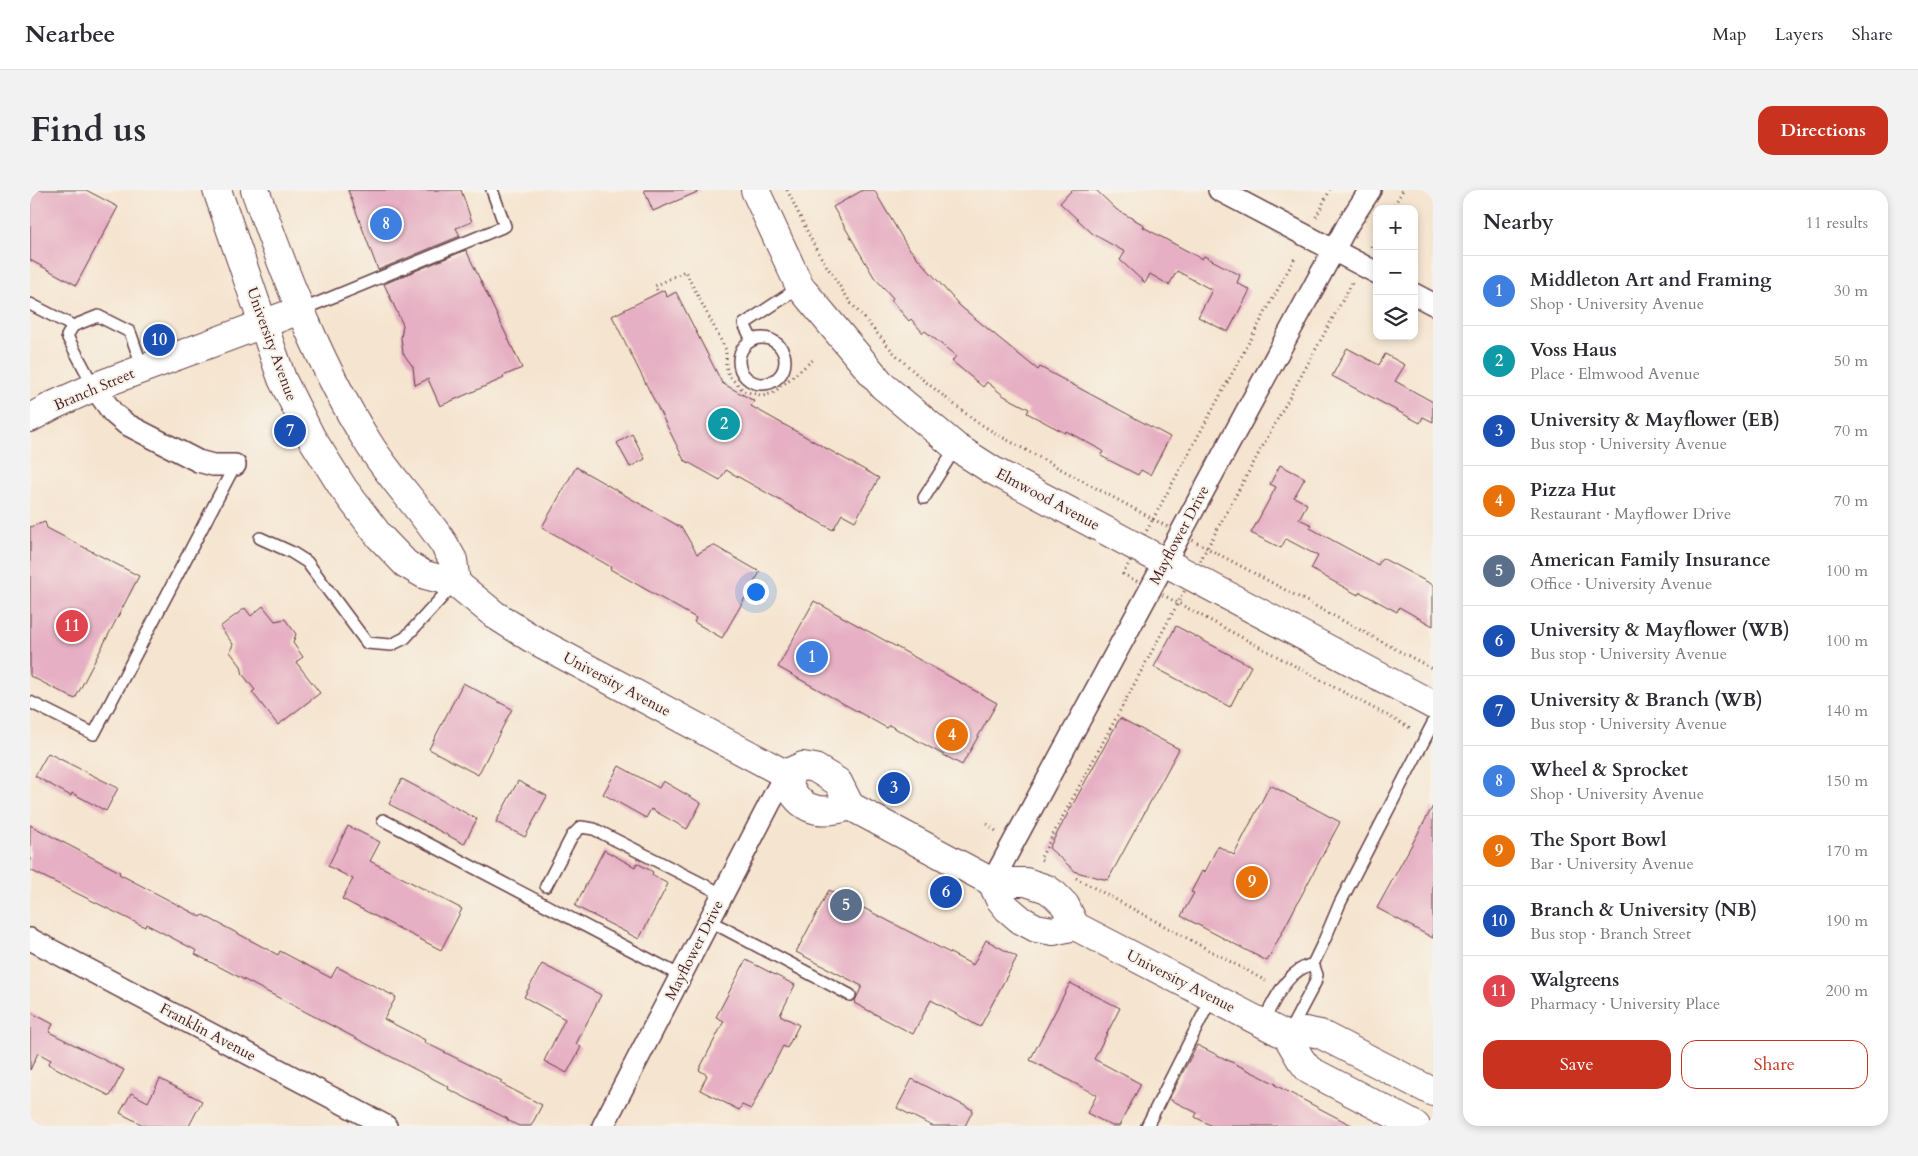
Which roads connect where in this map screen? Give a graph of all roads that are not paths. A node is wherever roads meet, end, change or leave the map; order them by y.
1 (217, 190) edge
2 (255, 190) edge
3 (492, 190) edge
4 (755, 190) edge
5 (1218, 190) edge
6 (1370, 190) edge
7 (1334, 250) junction
8 (1373, 271) edge
9 (800, 287) junction
10 (1416, 295) edge
11 (30, 304) edge
12 (1433, 304) edge
13 (300, 310) junction
14 (263, 324) junction
15 (73, 326) junction
16 (752, 340) junction
17 (143, 369) junction
18 (94, 387) junction
19 (30, 418) edge
20 (956, 447) junction
21 (235, 465) joint
22 (924, 498) dead end
23 (260, 538) dead end
24 (1165, 561) junction
25 (456, 583) junction
26 (30, 702) edge
27 (1433, 705) edge
28 (1433, 723) edge
29 (785, 774) junction
30 (850, 806) junction
31 (383, 820) dead end
32 (992, 882) junction
33 (546, 886) dead end
34 (722, 894) junction
35 (708, 920) junction
36 (1075, 926) junction
37 (30, 939) edge
38 (1312, 964) junction
39 (681, 976) junction
40 (850, 995) dead end
41 (1212, 997) junction
42 (1262, 1023) junction
43 (1287, 1036) junction
44 (1433, 1092) edge
45 (386, 1126) edge
46 (603, 1126) edge
47 (1147, 1126) edge
48 (1416, 1126) edge

1 - 14 main road, University Avenue
2 - 13 main road
3 - 13 lane
4 - 9 main road, Elmwood Avenue
5 - 7 street
6 - 7 street, Mayflower Drive
7 - 8 street
7 - 24 street, Mayflower Drive
9 - 16 lane
9 - 20 main road, Elmwood Avenue
10 - 12 street
11 - 15 lane
13 - 14 main road, Branch Street
13 - 25 main road
14 - 17 main road, Branch Street
14 - 25 main road, University Avenue
15 - 17 lane
15 - 18 lane
16 - 16 lane
17 - 18 main road, Branch Street
18 - 19 main road, Branch Street
18 - 21 street
20 - 22 lane
20 - 24 main road, Elmwood Avenue
21 - 26 lane
23 - 25 lane
24 - 27 main road, Elmwood Avenue
24 - 32 street, Mayflower Drive
25 - 29 main road, University Avenue
28 - 38 lane
29 - 30 main road
29 - 30 main road
29 - 34 street, Mayflower Drive
30 - 32 main road
31 - 39 lane
32 - 36 main road
32 - 36 main road
33 - 34 lane
34 - 35 street, Mayflower Drive
35 - 39 street, Mayflower Drive
35 - 40 lane
36 - 41 main road, University Avenue
37 - 45 street, Franklin Avenue
38 - 42 lane
38 - 43 lane
39 - 46 street, Mayflower Drive
41 - 42 main road, University Avenue
41 - 47 lane
42 - 43 main road, University Avenue
43 - 44 main road
43 - 48 main road

